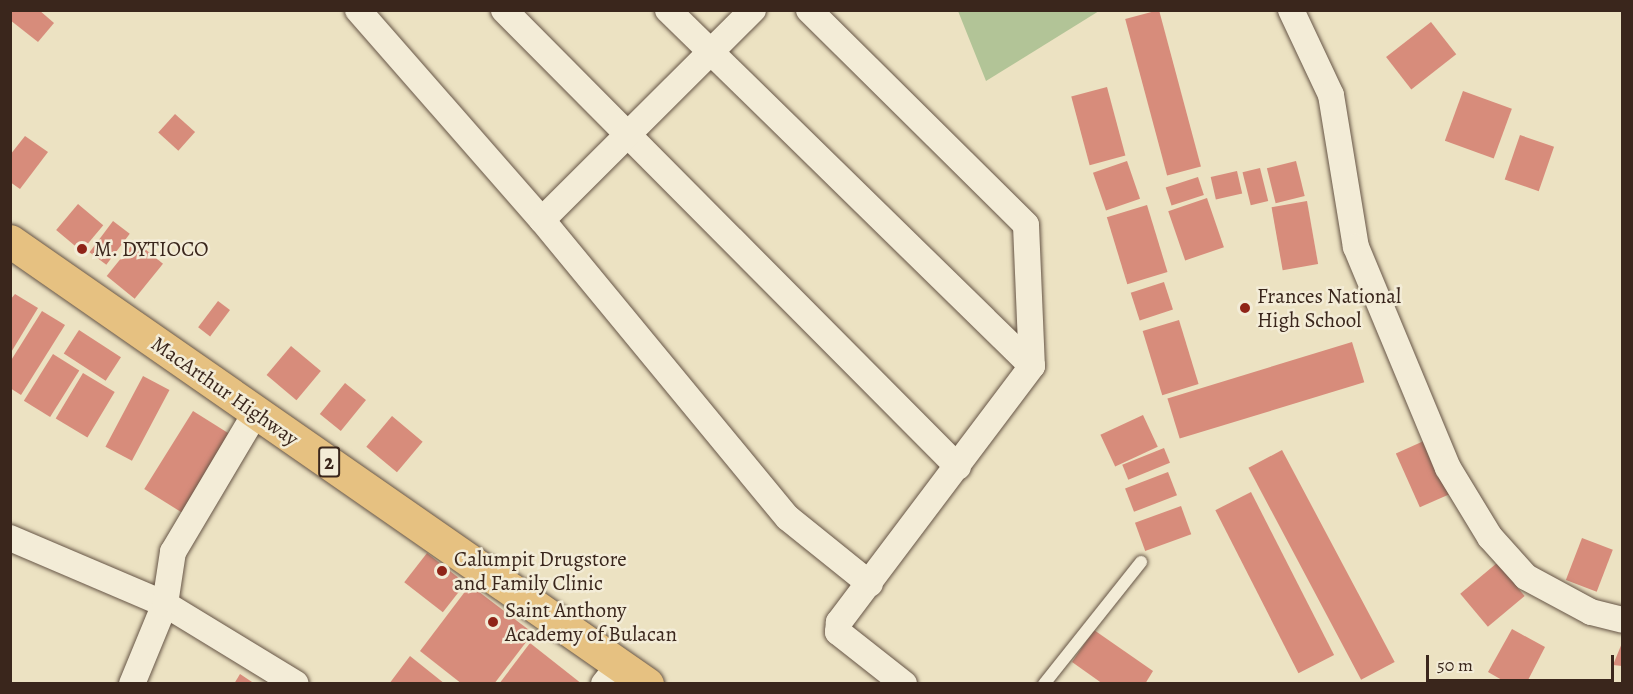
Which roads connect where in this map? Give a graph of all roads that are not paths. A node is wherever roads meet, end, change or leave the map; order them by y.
1 (358, 10) edge
2 (504, 10) edge
3 (668, 10) edge
4 (753, 10) edge
5 (810, 10) edge
6 (1291, 10) edge
7 (712, 55) junction
8 (629, 135) junction
9 (542, 220) junction
10 (10, 241) edge
11 (1032, 366) junction
12 (256, 412) junction
13 (958, 467) junction
14 (10, 537) edge
15 (1142, 562) dead end
16 (870, 584) junction
17 (165, 604) junction
18 (1623, 620) edge
19 (612, 674) edge
20 (132, 684) edge
21 (296, 684) edge
22 (647, 684) edge
23 (904, 684) edge
24 (1044, 684) edge

1 - 9 street
2 - 8 street
3 - 7 street
4 - 7 street
5 - 11 street
6 - 18 street
7 - 8 street
7 - 11 street
8 - 9 street
8 - 13 street
9 - 16 street
10 - 12 highway, MacArthur Highway / 2
11 - 13 street
12 - 17 street
12 - 19 highway, MacArthur Highway / 2
13 - 16 street
14 - 17 street
15 - 24 lane
16 - 23 street
17 - 20 street
17 - 21 street
19 - 22 highway, MacArthur Highway / 2

